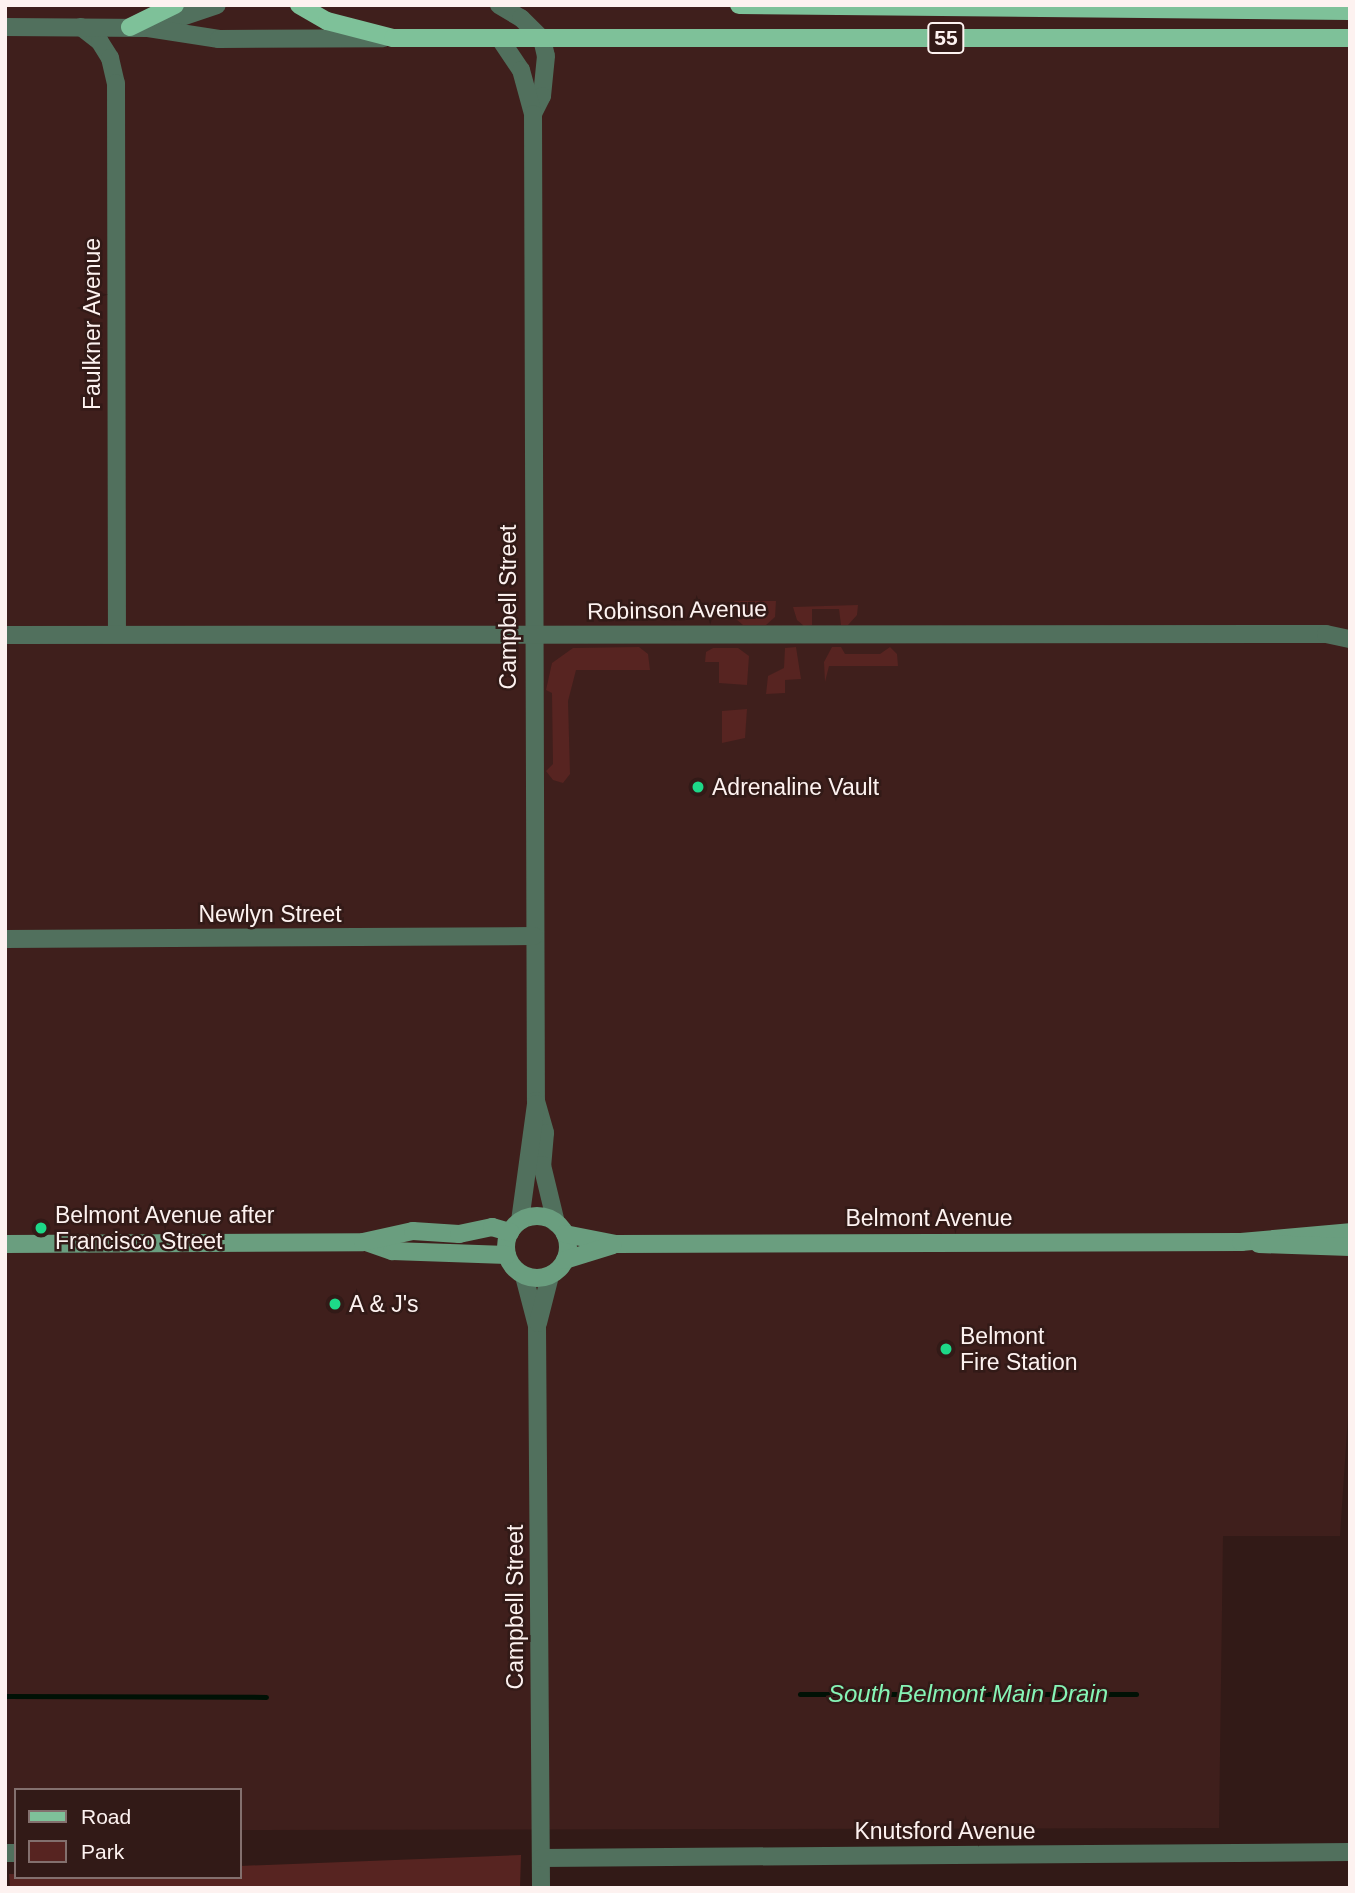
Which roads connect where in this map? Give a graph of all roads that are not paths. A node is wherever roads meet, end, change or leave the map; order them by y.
1 (175, 5) edge
2 (217, 5) edge
3 (299, 5) edge
4 (499, 5) edge
5 (739, 5) edge
6 (1350, 11) edge
7 (5, 27) edge
8 (81, 27) junction
9 (139, 27) junction
10 (393, 38) junction
11 (1350, 38) edge
12 (500, 39) junction
13 (542, 40) junction
14 (533, 114) junction
15 (117, 633) junction
16 (5, 635) edge
17 (533, 636) junction
18 (1350, 639) edge
19 (534, 936) junction
20 (5, 940) edge
21 (536, 1101) junction
22 (515, 1227) junction
23 (560, 1228) junction
24 (1350, 1232) edge
25 (366, 1242) junction
26 (1241, 1242) junction
27 (5, 1244) edge
28 (617, 1244) junction
29 (1350, 1247) edge
30 (507, 1255) junction
31 (565, 1260) junction
32 (524, 1276) junction
33 (550, 1276) junction
34 (537, 1326) junction
35 (1350, 1853) edge
36 (541, 1858) junction
37 (541, 1888) edge

1 - 9 main road
2 - 9 street
3 - 10 main road, 55
4 - 13 street
5 - 6 main road, 55
7 - 8 street
8 - 9 street
8 - 15 street, Faulkner Avenue
9 - 10 street
10 - 12 main road, 55
11 - 13 main road, 55
12 - 13 main road, 55
12 - 14 street, Campbell Street
13 - 14 street, Campbell Street
14 - 17 street, Campbell Street
15 - 16 street, Robinson Avenue
15 - 17 street, Robinson Avenue
17 - 18 street, Robinson Avenue
17 - 19 street, Campbell Street
19 - 20 street, Newlyn Street
19 - 21 street, Campbell Street
21 - 22 street, Campbell Street
21 - 23 street, Campbell Street
22 - 23 main road
22 - 25 main road
22 - 30 main road
23 - 28 main road, Belmont Avenue
23 - 31 main road
24 - 26 main road, Belmont Avenue
25 - 27 main road
25 - 30 main road
26 - 28 main road, Belmont Avenue
26 - 29 main road, Belmont Avenue
28 - 31 main road, Belmont Avenue
30 - 32 main road
31 - 33 main road
32 - 33 main road
32 - 34 street, Campbell Street
33 - 34 street, Campbell Street
34 - 36 street, Campbell Street
35 - 36 street, Knutsford Avenue
36 - 37 street, Campbell Street

